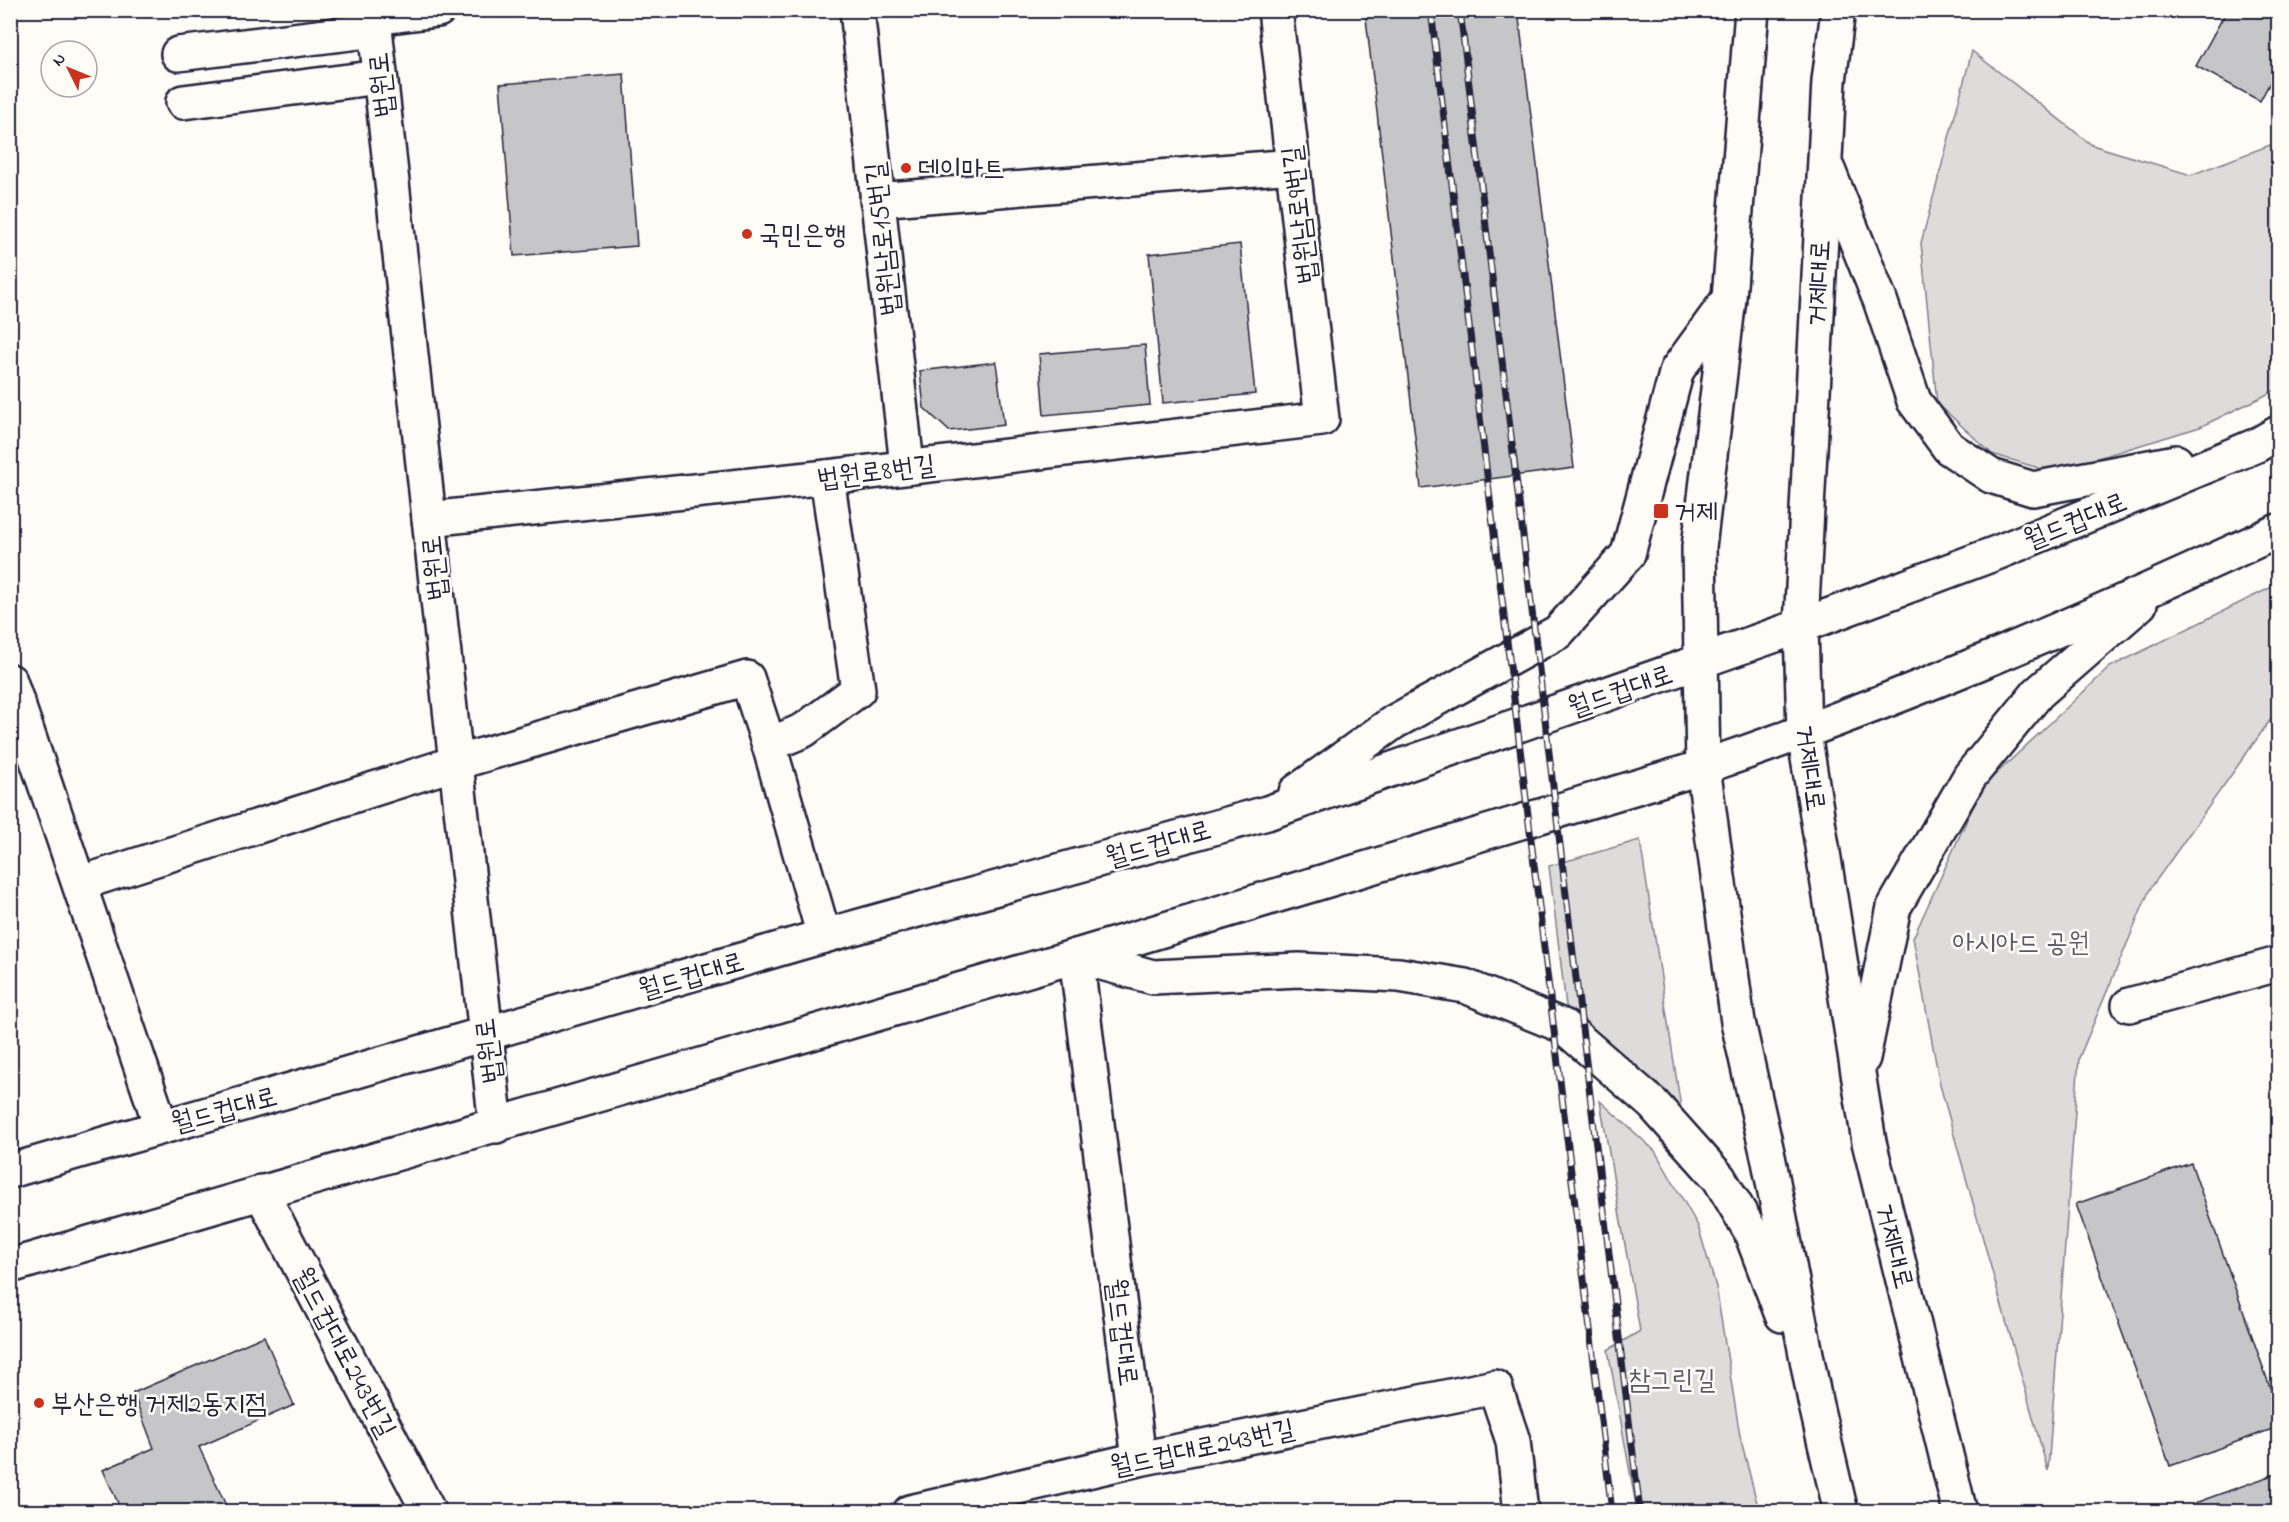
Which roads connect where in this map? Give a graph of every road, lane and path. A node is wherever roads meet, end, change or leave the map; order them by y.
1 (438, 10) edge
2 (857, 10) edge
3 (1275, 10) edge
4 (1752, 10) edge
5 (1838, 10) edge
6 (374, 19) edge
7 (177, 54) dead end
8 (380, 77) junction
9 (183, 102) dead end
10 (1824, 160) junction
11 (1293, 166) junction
12 (877, 200) junction
13 (1729, 298) junction
14 (1322, 419) joint
15 (2268, 439) edge
16 (907, 466) junction
17 (827, 477) junction
18 (429, 519) junction
19 (2278, 531) edge
20 (2162, 585) junction
21 (1801, 626) junction
22 (1703, 661) junction
23 (10, 681) edge
24 (1804, 733) junction
25 (769, 745) junction
26 (455, 763) junction
27 (1703, 767) junction
28 (1267, 813) junction
29 (81, 883) junction
30 (824, 936) junction
31 (1076, 956) junction
32 (2278, 964) edge
33 (2129, 1005) dead end
34 (486, 1035) junction
35 (1859, 1080) junction
36 (496, 1125) junction
37 (161, 1126) junction
38 (10, 1171) edge
39 (261, 1192) junction
40 (10, 1266) edge
41 (1815, 1401) junction
42 (1139, 1459) junction
43 (429, 1512) edge
44 (910, 1512) edge
45 (1521, 1512) edge
46 (1841, 1512) edge
47 (1960, 1512) edge

1 - 6 main road
2 - 12 main road, 법원남로15번길
3 - 11 main road, 법원남로9번길
4 - 13 main road
5 - 10 main road, 거제대로
6 - 7 main road
6 - 8 main road, 법원로
8 - 9 main road
8 - 18 main road, 법원로
10 - 15 main road
10 - 21 main road, 거제대로
11 - 12 main road
11 - 14 main road, 법원남로9번길
12 - 16 main road, 법원남로15번길
13 - 22 main road
13 - 28 main road
14 - 16 main road, 법원로8번길
15 - 21 main road, 월드컵대로
16 - 17 main road, 법원로8번길
17 - 18 main road, 법원로8번길
17 - 25 main road
18 - 26 main road, 법원로
19 - 20 main road
20 - 24 main road
20 - 35 main road
21 - 22 main road, 월드컵대로
21 - 24 main road, 거제대로
22 - 27 main road
22 - 28 main road, 월드컵대로
23 - 29 main road
24 - 27 main road
24 - 35 main road, 거제대로
25 - 26 main road
25 - 30 main road
26 - 29 main road
26 - 34 main road, 법원로
27 - 31 main road
27 - 41 main road
28 - 30 main road, 월드컵대로
29 - 37 main road
30 - 34 main road, 월드컵대로
31 - 36 main road
31 - 41 main road
31 - 42 main road, 월드컵대로
32 - 33 main road
34 - 36 main road, 법원로
34 - 37 main road, 월드컵대로
35 - 47 main road, 거제대로
36 - 39 main road
37 - 38 main road, 월드컵대로
39 - 40 main road
39 - 43 main road, 월드컵대로243번길
41 - 46 main road
42 - 44 main road, 월드컵대로243번길
42 - 45 main road, 월드컵대로243번길

